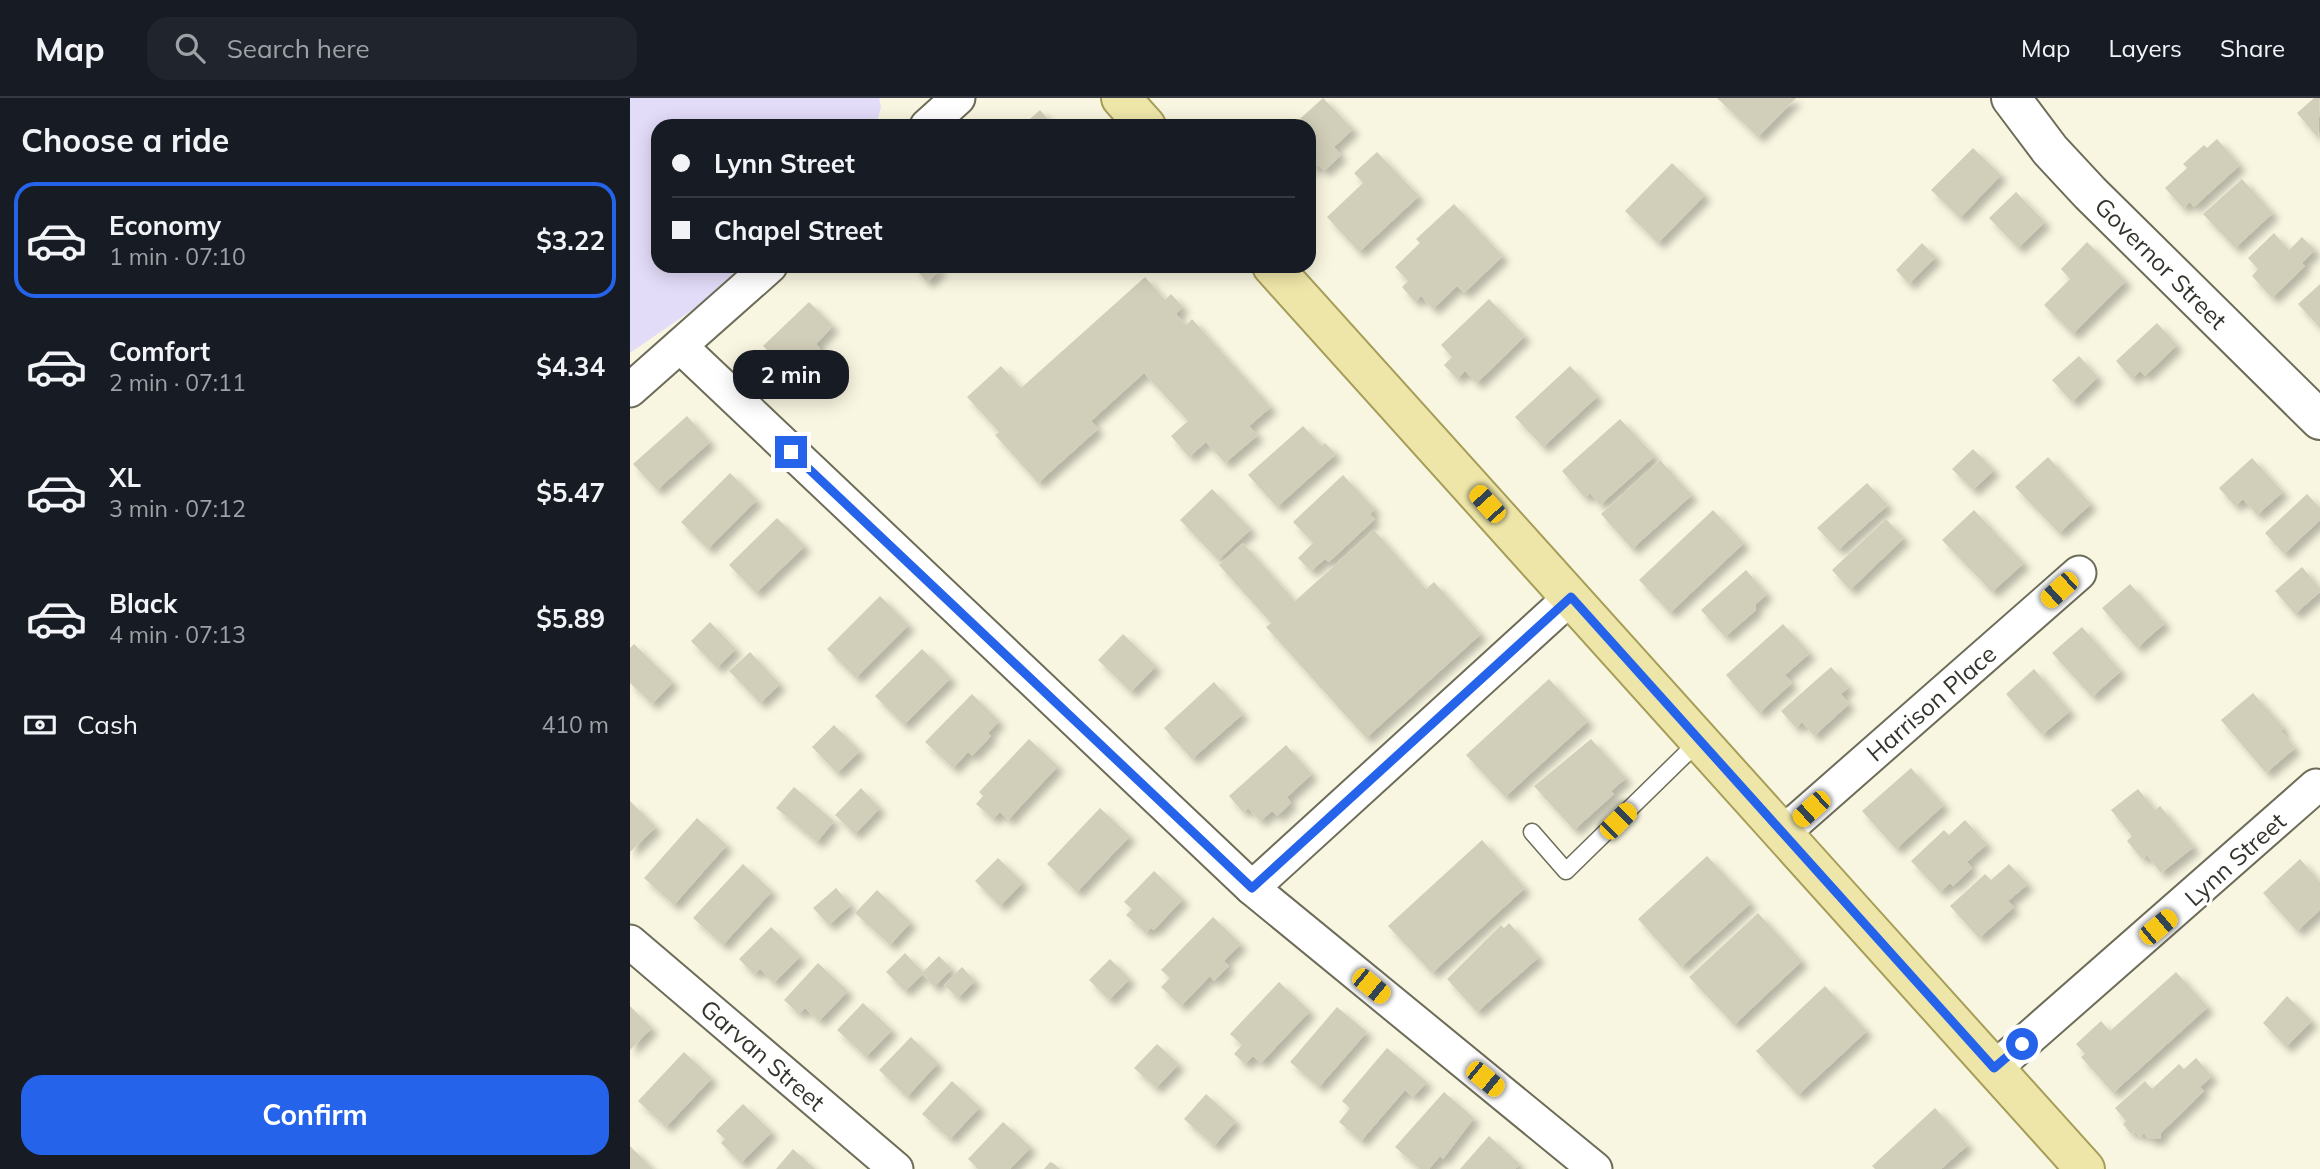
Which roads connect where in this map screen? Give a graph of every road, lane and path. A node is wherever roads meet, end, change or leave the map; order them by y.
1 (958, 98) edge
2 (1121, 98) edge
3 (2011, 98) edge
4 (935, 119) edge
5 (1140, 119) edge
6 (762, 273) edge
7 (1278, 273) edge
8 (680, 346) junction
9 (630, 390) edge
10 (2320, 420) edge
11 (2079, 573) dead end
12 (1571, 597) junction
13 (1699, 741) junction
14 (2316, 786) dead end
15 (1532, 832) dead end
16 (1783, 833) junction
17 (1252, 888) junction
18 (630, 942) edge
19 (1994, 1068) junction
20 (896, 1169) edge
21 (1595, 1169) edge
22 (2085, 1169) edge

1 - 4 street
2 - 5 main road
3 - 10 main road, Governor Street
6 - 8 street
7 - 12 main road
8 - 9 street
8 - 17 street
11 - 16 street, Harrison Place
12 - 13 main road
12 - 17 street
13 - 15 lane
13 - 16 main road
14 - 19 street, Lynn Street
16 - 19 main road
17 - 21 street
18 - 20 street, Garvan Street
19 - 22 main road

